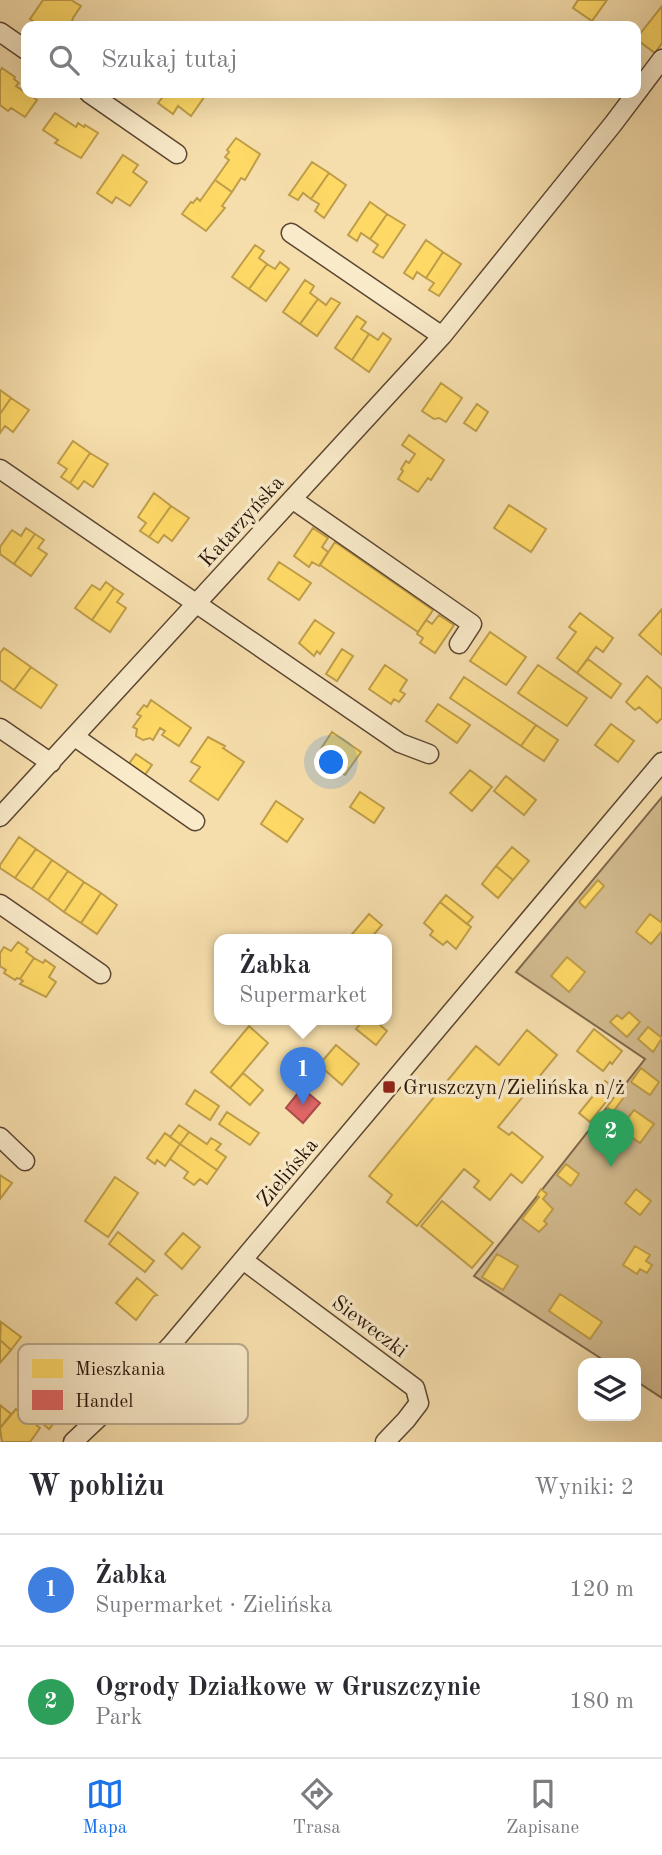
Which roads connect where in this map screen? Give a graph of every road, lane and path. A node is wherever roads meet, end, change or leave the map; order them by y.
1 (0, 32) edge
2 (21, 47) edge
3 (662, 60) edge
4 (641, 87) edge
5 (96, 98) edge
6 (633, 98) edge
7 (177, 154) dead end
8 (291, 233) dead end
9 (442, 336) junction
10 (0, 468) edge
11 (292, 499) junction
12 (197, 603) junction
13 (459, 644) dead end
14 (0, 728) edge
15 (75, 737) junction
16 (429, 754) dead end
17 (662, 762) edge
18 (51, 763) junction
19 (0, 817) edge
20 (195, 821) dead end
21 (0, 904) edge
22 (101, 974) dead end
23 (0, 1137) edge
24 (25, 1161) dead end
25 (243, 1259) junction
26 (171, 1344) edge
27 (92, 1424) edge
28 (73, 1442) edge
29 (384, 1442) edge

1 - 2 street
3 - 4 street, Katarzyńska
5 - 7 street
6 - 9 street, Katarzyńska
8 - 9 street
9 - 11 street, Katarzyńska
10 - 12 street
11 - 12 street, Katarzyńska
11 - 13 street
12 - 15 street, Katarzyńska
12 - 16 street
14 - 18 street
15 - 18 street, Katarzyńska
15 - 20 street
17 - 25 street, Zielińska
18 - 19 street, Katarzyńska
21 - 22 street
23 - 24 street
25 - 26 street, Zielińska
25 - 29 street, Sieweczki
27 - 28 street, Zielińska

